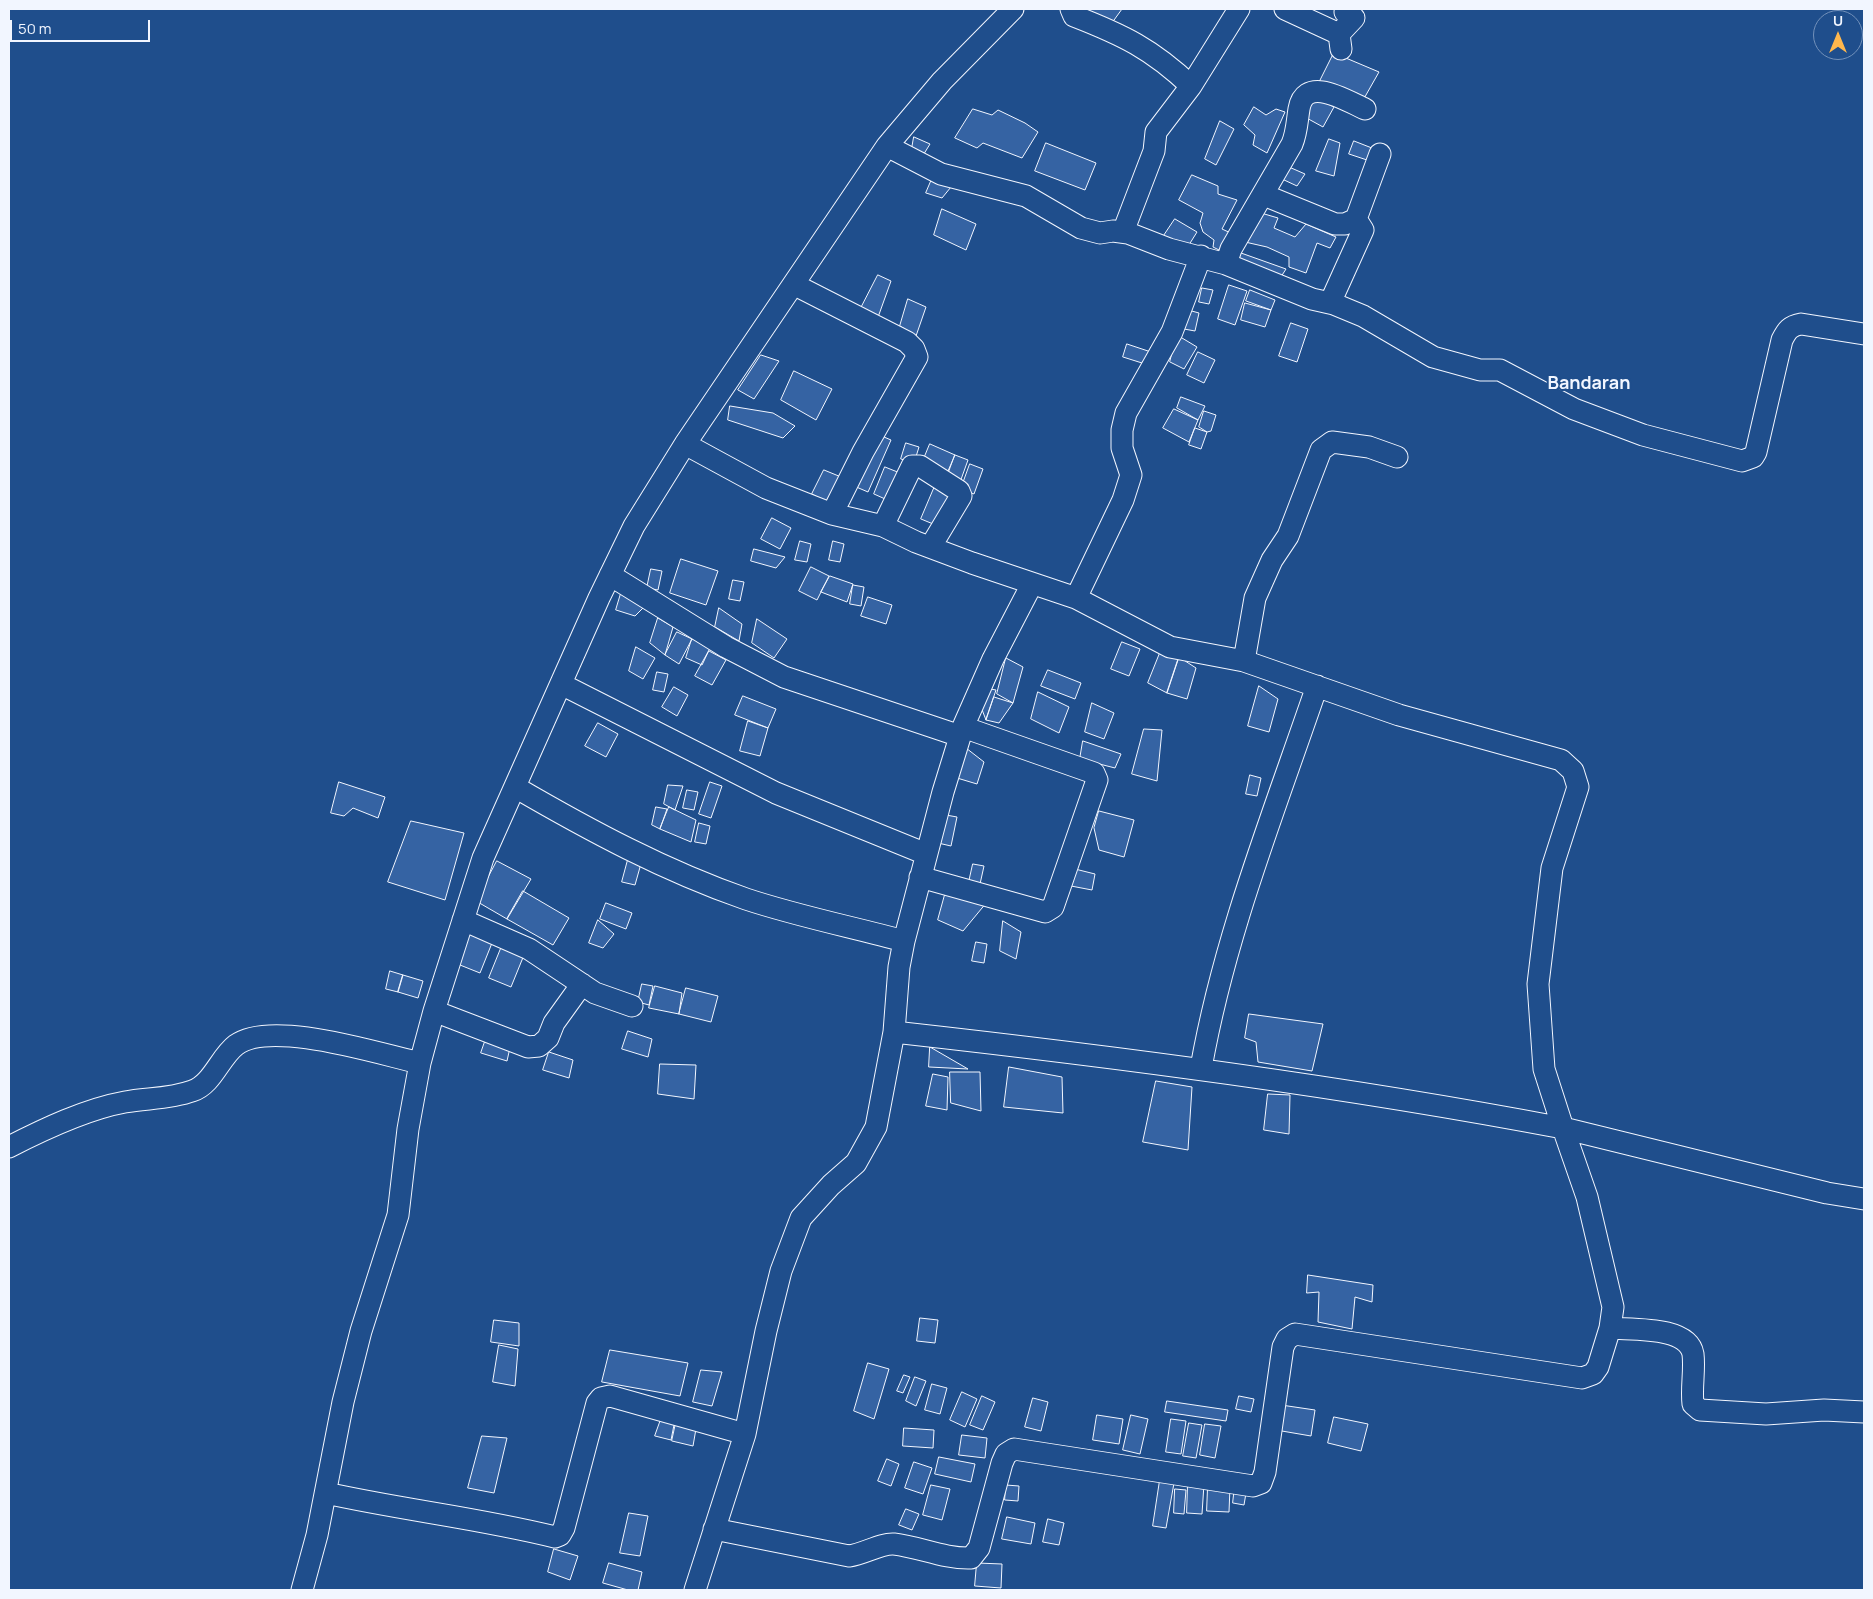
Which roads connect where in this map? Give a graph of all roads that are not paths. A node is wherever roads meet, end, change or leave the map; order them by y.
1 (1013, 9) edge
2 (1071, 9) edge
3 (1239, 9) edge
4 (1285, 9) edge
5 (1346, 9) edge
6 (1191, 86) junction
7 (1365, 109) dead end
8 (887, 146) junction
9 (1380, 154) dead end
10 (1264, 195) junction
11 (1356, 219) junction
12 (1124, 232) junction
13 (1201, 256) junction
14 (1226, 264) junction
15 (795, 285) junction
16 (1330, 303) junction
17 (1864, 334) edge
18 (685, 444) junction
19 (1397, 457) dead end
20 (832, 514) junction
21 (883, 526) junction
22 (931, 546) junction
23 (610, 575) junction
24 (1032, 584) junction
25 (1076, 598) junction
26 (1244, 661) junction
27 (561, 684) junction
28 (1316, 686) junction
29 (962, 731) junction
30 (515, 787) junction
31 (926, 854) junction
32 (920, 877) junction
33 (463, 920) junction
34 (904, 941) junction
35 (582, 984) junction
36 (632, 1006) dead end
37 (434, 1011) junction
38 (894, 1032) junction
39 (420, 1063) junction
40 (1201, 1068) junction
41 (1562, 1128) junction
42 (9, 1147) edge
43 (1864, 1199) edge
44 (1610, 1328) junction
45 (1864, 1412) edge
46 (745, 1434) junction
47 (326, 1492) junction
48 (714, 1529) junction
49 (302, 1590) edge
50 (695, 1590) edge

1 - 8 street
2 - 6 street
3 - 6 street
4 - 5 street
6 - 12 street
7 - 10 street
8 - 12 street
8 - 15 street
9 - 11 street
10 - 11 street
10 - 14 street
11 - 16 street
12 - 13 street
13 - 14 street
13 - 25 street
14 - 16 street
15 - 18 street
15 - 20 street
16 - 17 street
18 - 20 street
18 - 23 street
19 - 26 street
20 - 21 street
21 - 22 street
21 - 22 street
22 - 24 street
23 - 27 street
23 - 29 street
24 - 25 street
24 - 29 street
25 - 26 street
26 - 28 street
27 - 30 street
27 - 31 street
28 - 40 street
28 - 41 street
29 - 31 street
29 - 32 street
30 - 33 street
30 - 34 street
31 - 32 street
32 - 34 street
33 - 35 street
33 - 37 street
34 - 38 street
35 - 36 street
35 - 37 street
37 - 39 street
38 - 40 street
38 - 46 street
39 - 42 street
39 - 47 street
40 - 41 street
41 - 43 street
41 - 44 street
44 - 45 street
44 - 48 street
46 - 47 street
46 - 48 street
47 - 49 street
48 - 50 street

